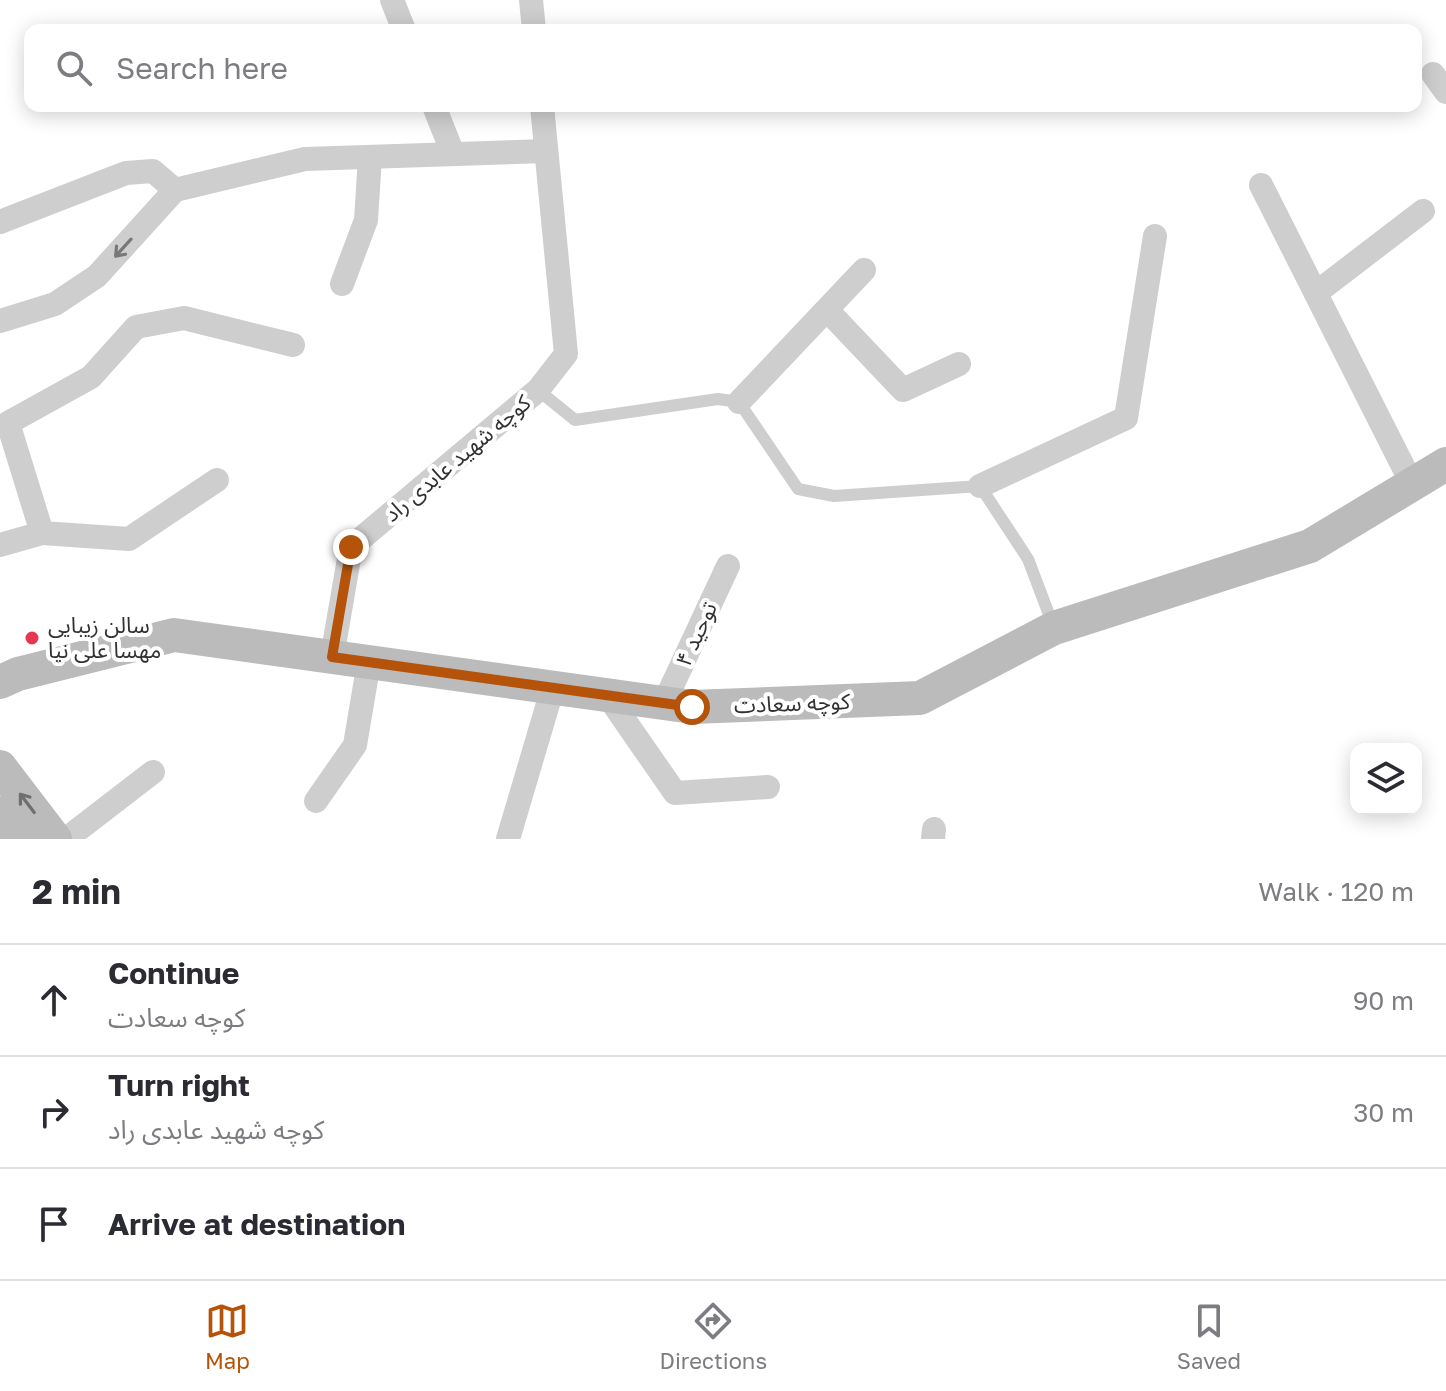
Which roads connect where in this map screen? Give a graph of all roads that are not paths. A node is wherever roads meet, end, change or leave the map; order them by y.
1 (392, 0) edge
2 (531, 0) edge
3 (402, 24) edge
4 (533, 24) edge
5 (436, 112) edge
6 (543, 112) edge
7 (546, 151) junction
8 (453, 154) junction
9 (370, 157) junction
10 (1261, 185) dead end
11 (175, 190) junction
12 (1423, 211) dead end
13 (0, 222) edge
14 (1155, 236) dead end
15 (864, 270) dead end
16 (342, 284) dead end
17 (1316, 293) junction
18 (827, 310) junction
19 (0, 321) edge
20 (293, 345) dead end
21 (959, 364) dead end
22 (538, 390) junction
23 (739, 402) junction
24 (1446, 464) edge
25 (217, 480) dead end
26 (1412, 484) junction
27 (980, 486) junction
28 (42, 533) junction
29 (0, 545) edge
30 (728, 566) dead end
31 (1054, 628) junction
32 (332, 657) junction
33 (369, 662) junction
34 (0, 682) edge
35 (553, 687) junction
36 (607, 695) junction
37 (664, 703) junction
38 (0, 767) edge
39 (153, 772) dead end
40 (768, 787) dead end
41 (316, 801) dead end
42 (0, 813) edge
43 (19, 839) edge
44 (55, 839) edge
45 (66, 839) edge
46 (508, 839) edge

1 - 3 street
2 - 4 street
5 - 8 street
6 - 7 street, کوچه شهید عابدی راد
7 - 8 street
7 - 22 street, کوچه شهید عابدی راد
8 - 9 street
9 - 11 street
9 - 16 street
10 - 17 street
11 - 13 street
11 -> 19 street
12 - 17 street
14 - 27 street
15 - 18 street
17 - 26 street
18 - 21 street
18 - 23 street
20 - 28 street
22 - 23 lane, کوچه شهید عابدی راد
22 - 32 street, کوچه شهید عابدی راد
23 - 27 lane
24 - 26 street, کوچه سعادت
25 - 28 street
26 - 31 street, کوچه سعادت
27 - 31 lane
28 - 29 street
30 - 37 street, توحید ۴
31 - 37 street, کوچه سعادت
32 - 33 street, کوچه سعادت
32 - 34 street, کوچه سعادت
33 - 35 street, کوچه سعادت
33 - 41 street
35 - 36 street, کوچه سعادت
35 - 46 street
36 - 37 street, کوچه سعادت
36 - 40 street
44 -> 38 street
39 - 45 street
42 - 43 street

